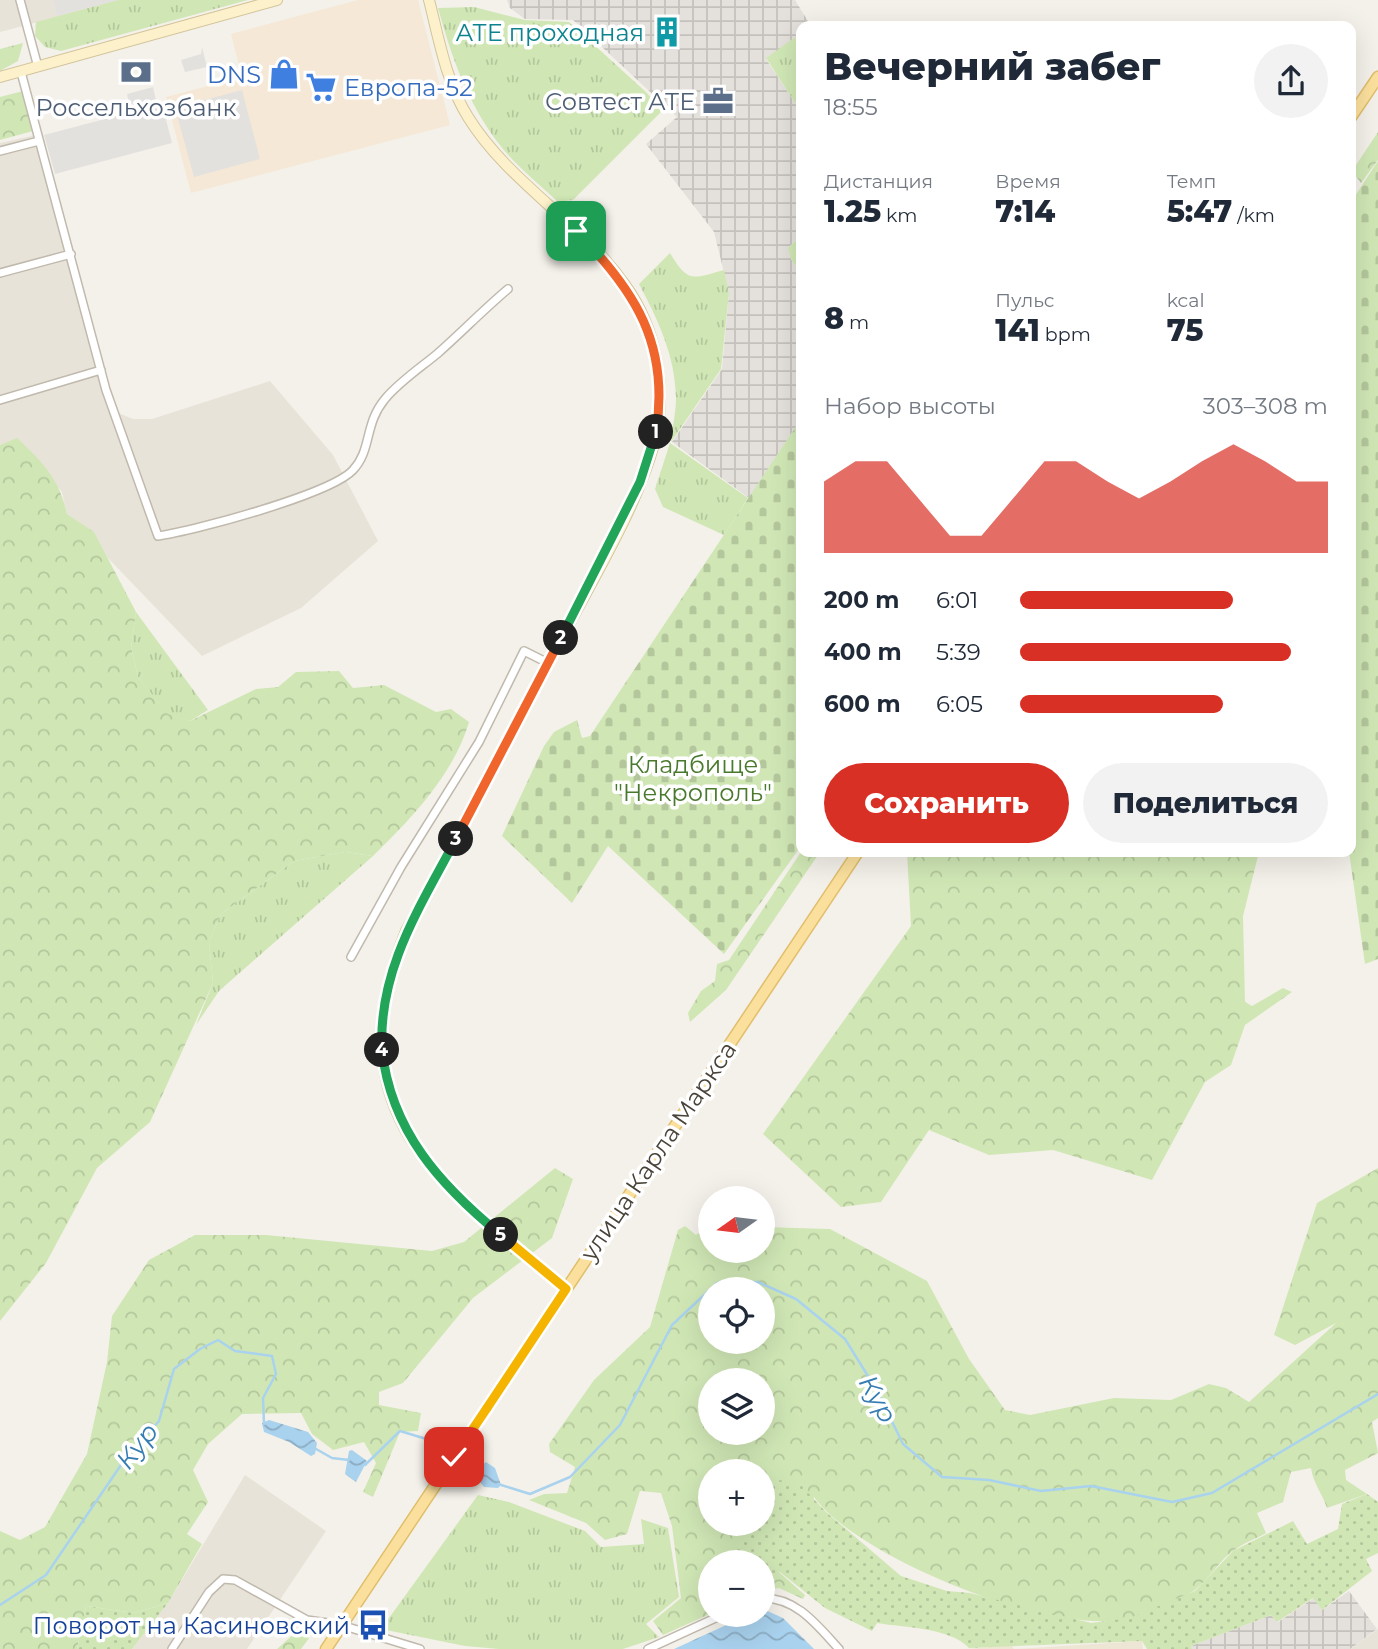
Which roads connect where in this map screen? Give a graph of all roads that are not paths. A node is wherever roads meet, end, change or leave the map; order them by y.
1 (20, 0) edge
2 (277, 0) edge
3 (429, 0) edge
4 (38, 67) junction
5 (20, 72) junction
6 (0, 77) edge
7 (1378, 77) edge
8 (1356, 110) edge
9 (39, 141) junction
10 (0, 150) edge
11 (71, 254) junction
12 (0, 273) edge
13 (508, 289) dead end
14 (101, 370) junction
15 (0, 400) edge
16 (548, 663) junction
17 (855, 857) edge
18 (351, 957) dead end
19 (566, 1289) junction
20 (775, 1599) edge
21 (341, 1625) junction
22 (698, 1626) edge
23 (401, 1647) edge
24 (172, 1649) edge
25 (326, 1649) edge
26 (420, 1649) edge
27 (648, 1649) edge
28 (839, 1649) edge

1 - 4 street
2 - 4 main road
3 - 16 main road
4 - 5 main road
5 - 6 main road
5 - 9 street
7 - 8 main road
9 - 10 street
9 - 11 street
11 - 12 street
11 - 14 street
13 - 14 street
14 - 15 street
16 - 18 street
16 - 19 main road
17 - 19 main road, улица Карла Маркса
19 - 21 main road, улица Карла Маркса
20 - 28 street
21 - 23 street
21 - 24 street
21 - 25 main road, улица Карла Маркса
22 - 27 street
23 - 26 street

